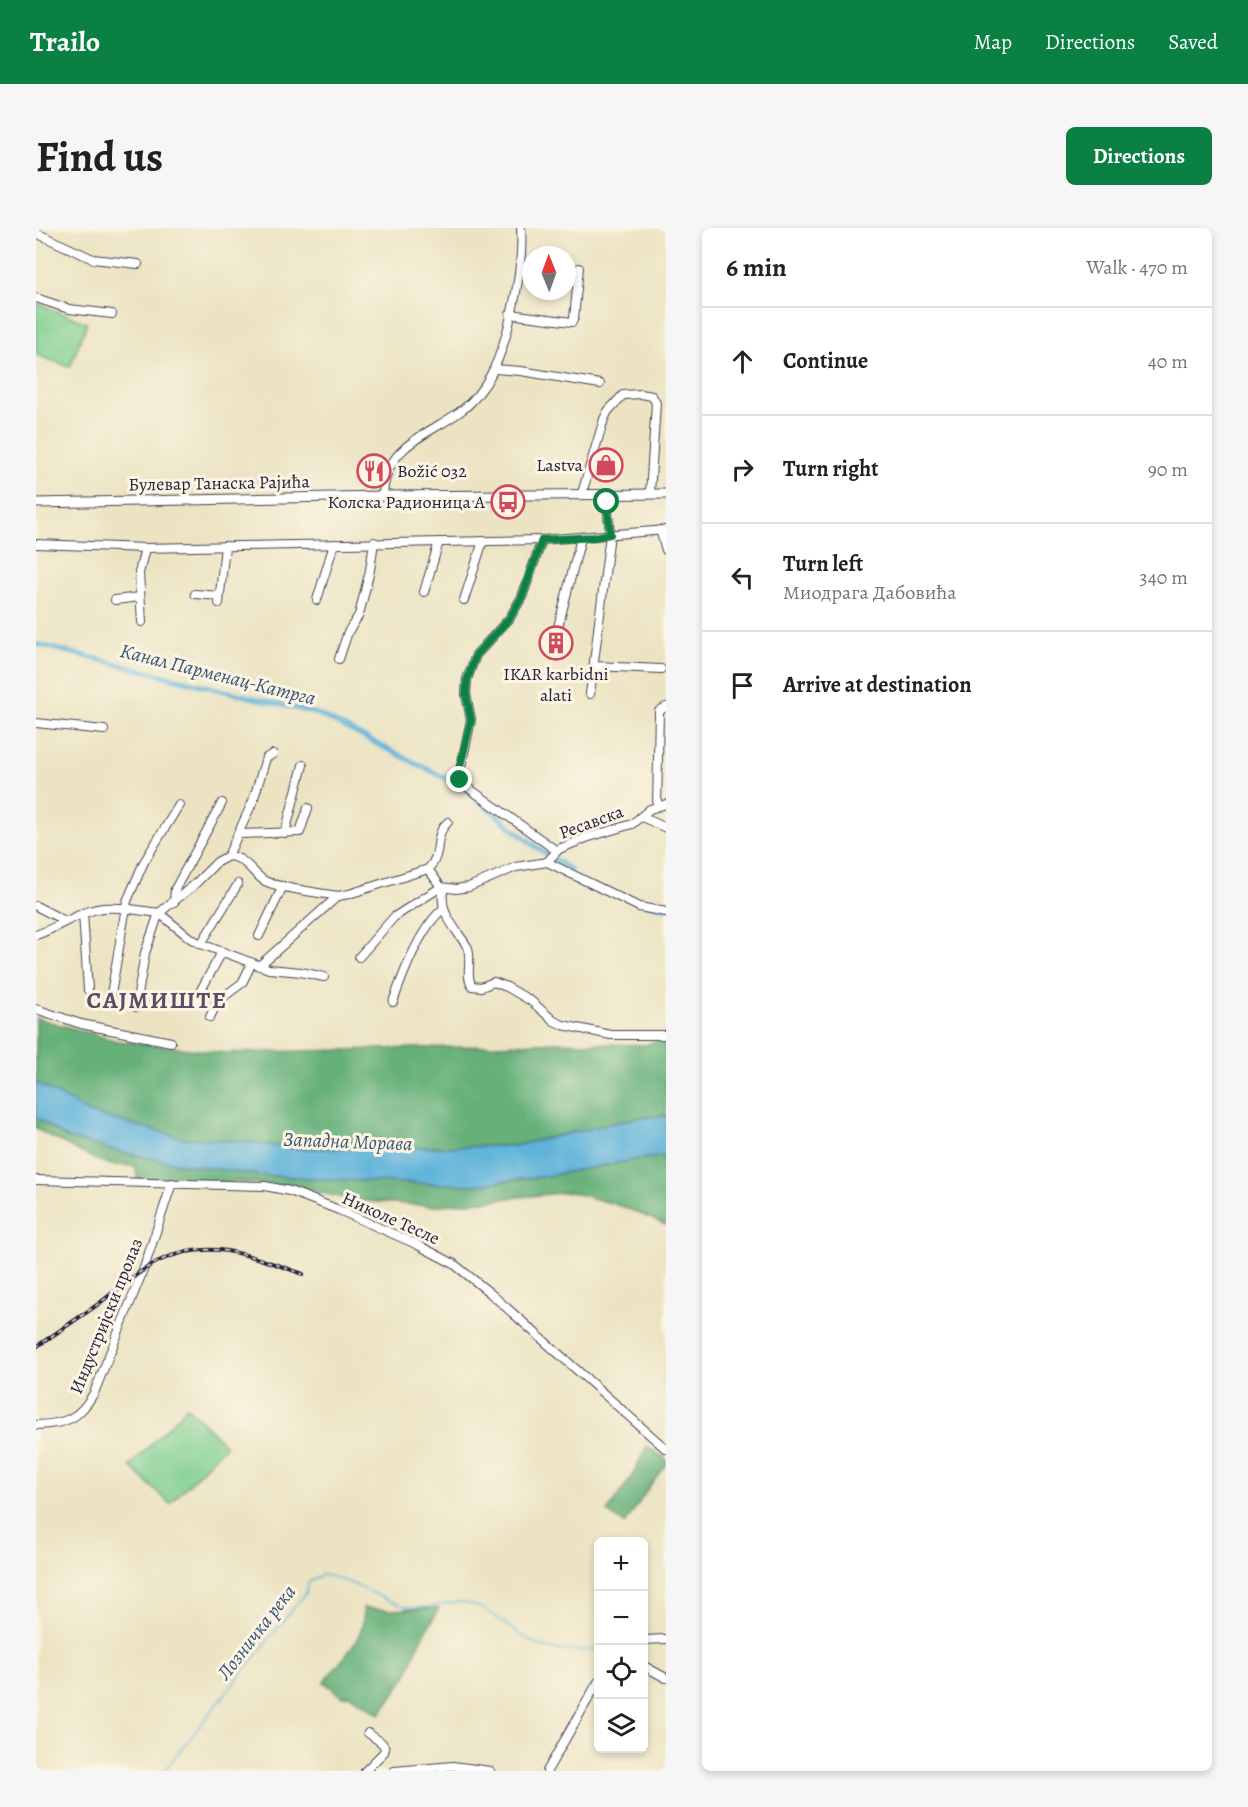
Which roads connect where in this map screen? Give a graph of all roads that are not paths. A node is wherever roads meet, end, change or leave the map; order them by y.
1 (521, 228) edge
2 (36, 233) edge
3 (138, 264) dead end
4 (579, 268) dead end
5 (36, 298) edge
6 (112, 314) dead end
7 (510, 314) junction
8 (495, 369) junction
9 (600, 384) dead end
10 (582, 493) junction
11 (606, 493) junction
12 (650, 493) junction
13 (666, 494) edge
14 (383, 496) junction
15 (36, 503) edge
16 (663, 530) edge
17 (610, 534) junction
18 (581, 538) junction
19 (542, 540) junction
20 (374, 542) junction
21 (438, 542) junction
22 (483, 542) junction
23 (334, 543) junction
24 (36, 544) edge
25 (225, 546) junction
26 (145, 548) junction
27 (666, 550) edge
28 (424, 592) dead end
29 (195, 594) dead end
30 (140, 597) junction
31 (115, 600) dead end
32 (317, 600) dead end
33 (464, 600) dead end
34 (142, 622) dead end
35 (556, 635) dead end
36 (339, 659) dead end
37 (594, 666) junction
38 (661, 669) dead end
39 (590, 694) dead end
40 (666, 707) edge
41 (36, 723) edge
42 (104, 730) dead end
43 (273, 754) dead end
44 (303, 765) dead end
45 (222, 803) dead end
46 (666, 804) edge
47 (179, 805) dead end
48 (657, 806) junction
49 (308, 808) dead end
50 (642, 817) junction
51 (448, 822) dead end
52 (666, 828) edge
53 (285, 833) junction
54 (237, 834) junction
55 (228, 856) junction
56 (552, 856) junction
57 (428, 869) junction
58 (238, 884) dead end
59 (284, 886) junction
60 (443, 887) junction
61 (338, 896) junction
62 (174, 902) junction
63 (36, 906) edge
64 (443, 909) junction
65 (124, 910) junction
66 (666, 912) edge
67 (159, 913) junction
68 (83, 914) junction
69 (64, 921) junction
70 (36, 935) edge
71 (259, 936) dead end
72 (201, 944) junction
73 (222, 952) junction
74 (358, 957) dead end
75 (256, 965) junction
76 (324, 978) dead end
77 (88, 990) dead end
78 (196, 999) dead end
79 (110, 1000) dead end
80 (393, 1002) dead end
81 (136, 1007) dead end
82 (36, 1009) edge
83 (210, 1017) dead end
84 (666, 1035) edge
85 (171, 1042) dead end
86 (36, 1180) edge
87 (172, 1183) junction
88 (36, 1425) edge
89 (666, 1449) edge
90 (648, 1640) edge
91 (666, 1640) edge
92 (648, 1668) edge
93 (666, 1678) edge
94 (594, 1689) edge
95 (369, 1733) dead end
96 (437, 1769) edge
97 (365, 1771) edge
98 (394, 1771) edge
99 (490, 1771) edge
100 (547, 1771) edge

1 - 7 street
2 - 3 street
4 - 7 street
5 - 6 street
7 - 8 street
8 - 9 street
8 - 14 street
10 - 11 main road, Булевар Танаска Рајића
10 - 12 street
10 - 14 main road, Булевар Танаска Рајића
11 - 12 main road, Булевар Танаска Рајића
11 - 17 street
12 - 13 main road, Булевар Танаска Рајића
14 - 15 main road, Булевар Танаска Рајића
16 - 17 street
16 - 27 street
17 - 18 street
17 - 37 street
18 - 19 street
18 - 35 street
19 - 22 street
19 - 56 street
20 - 21 street
20 - 23 street
20 - 36 street
21 - 22 street
21 - 28 street
22 - 33 street
23 - 25 street
23 - 32 street
24 - 26 street
25 - 26 street
25 - 29 street
26 - 30 street
30 - 31 street
30 - 34 street
37 - 38 street
37 - 39 street
40 - 48 street
41 - 42 street
43 - 54 street
44 - 53 street
45 - 62 street
46 - 48 street, Ресавска
47 - 65 street
48 - 50 street, Ресавска
49 - 53 street
50 - 52 street
50 - 56 street, Ресавска
51 - 57 street
53 - 54 street
54 - 55 street
55 - 59 street
55 - 62 street
56 - 60 street, Ресавска
56 - 66 street
57 - 60 street
57 - 61 street
58 - 72 street
59 - 61 street
59 - 71 street
60 - 64 street
60 - 74 street
61 - 75 street
62 - 67 street
63 - 69 street
64 - 80 street
64 - 84 street
65 - 67 street
65 - 68 street
65 - 79 street
67 - 72 street
67 - 81 street
68 - 69 street
68 - 77 street
69 - 70 street
72 - 73 street
73 - 75 street
73 - 78 street
75 - 76 street
75 - 83 street
82 - 85 street
86 - 87 street, Николе Тесле
87 - 88 street, Индустријски пролаз
87 - 89 street, Николе Тесле
90 - 91 street
92 - 93 street
94 - 100 street
95 - 97 street
96 - 98 street
96 - 99 street

